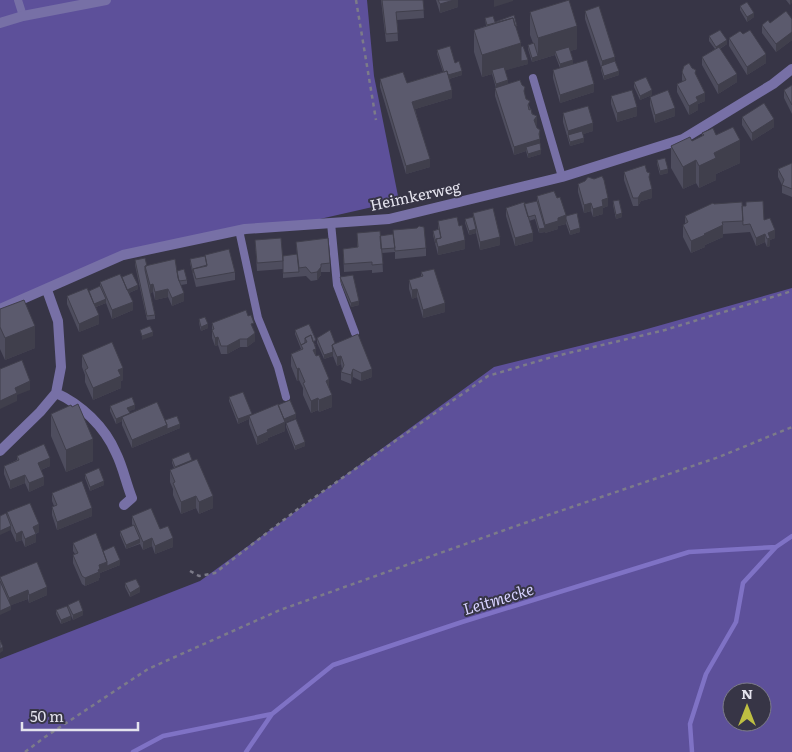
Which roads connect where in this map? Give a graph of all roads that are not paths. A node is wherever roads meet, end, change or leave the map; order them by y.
1 (18, 0) edge
2 (106, 0) edge
3 (23, 16) junction
4 (0, 23) edge
5 (792, 69) edge
6 (533, 78) dead end
7 (562, 177) junction
8 (331, 223) junction
9 (239, 230) junction
10 (47, 290) junction
11 (0, 309) edge
12 (355, 333) edge
13 (56, 393) junction
14 (286, 397) dead end
15 (0, 451) edge
16 (124, 505) dead end

1 - 3 lane
2 - 3 street
3 - 4 street
5 - 7 street, Heimkerweg
6 - 7 lane
7 - 8 street, Heimkerweg
8 - 9 street, Heimkerweg
8 - 12 lane
9 - 10 street, Heimkerweg
9 - 14 lane
10 - 11 street, Heimkerweg
10 - 13 street
13 - 15 street
13 - 16 street

